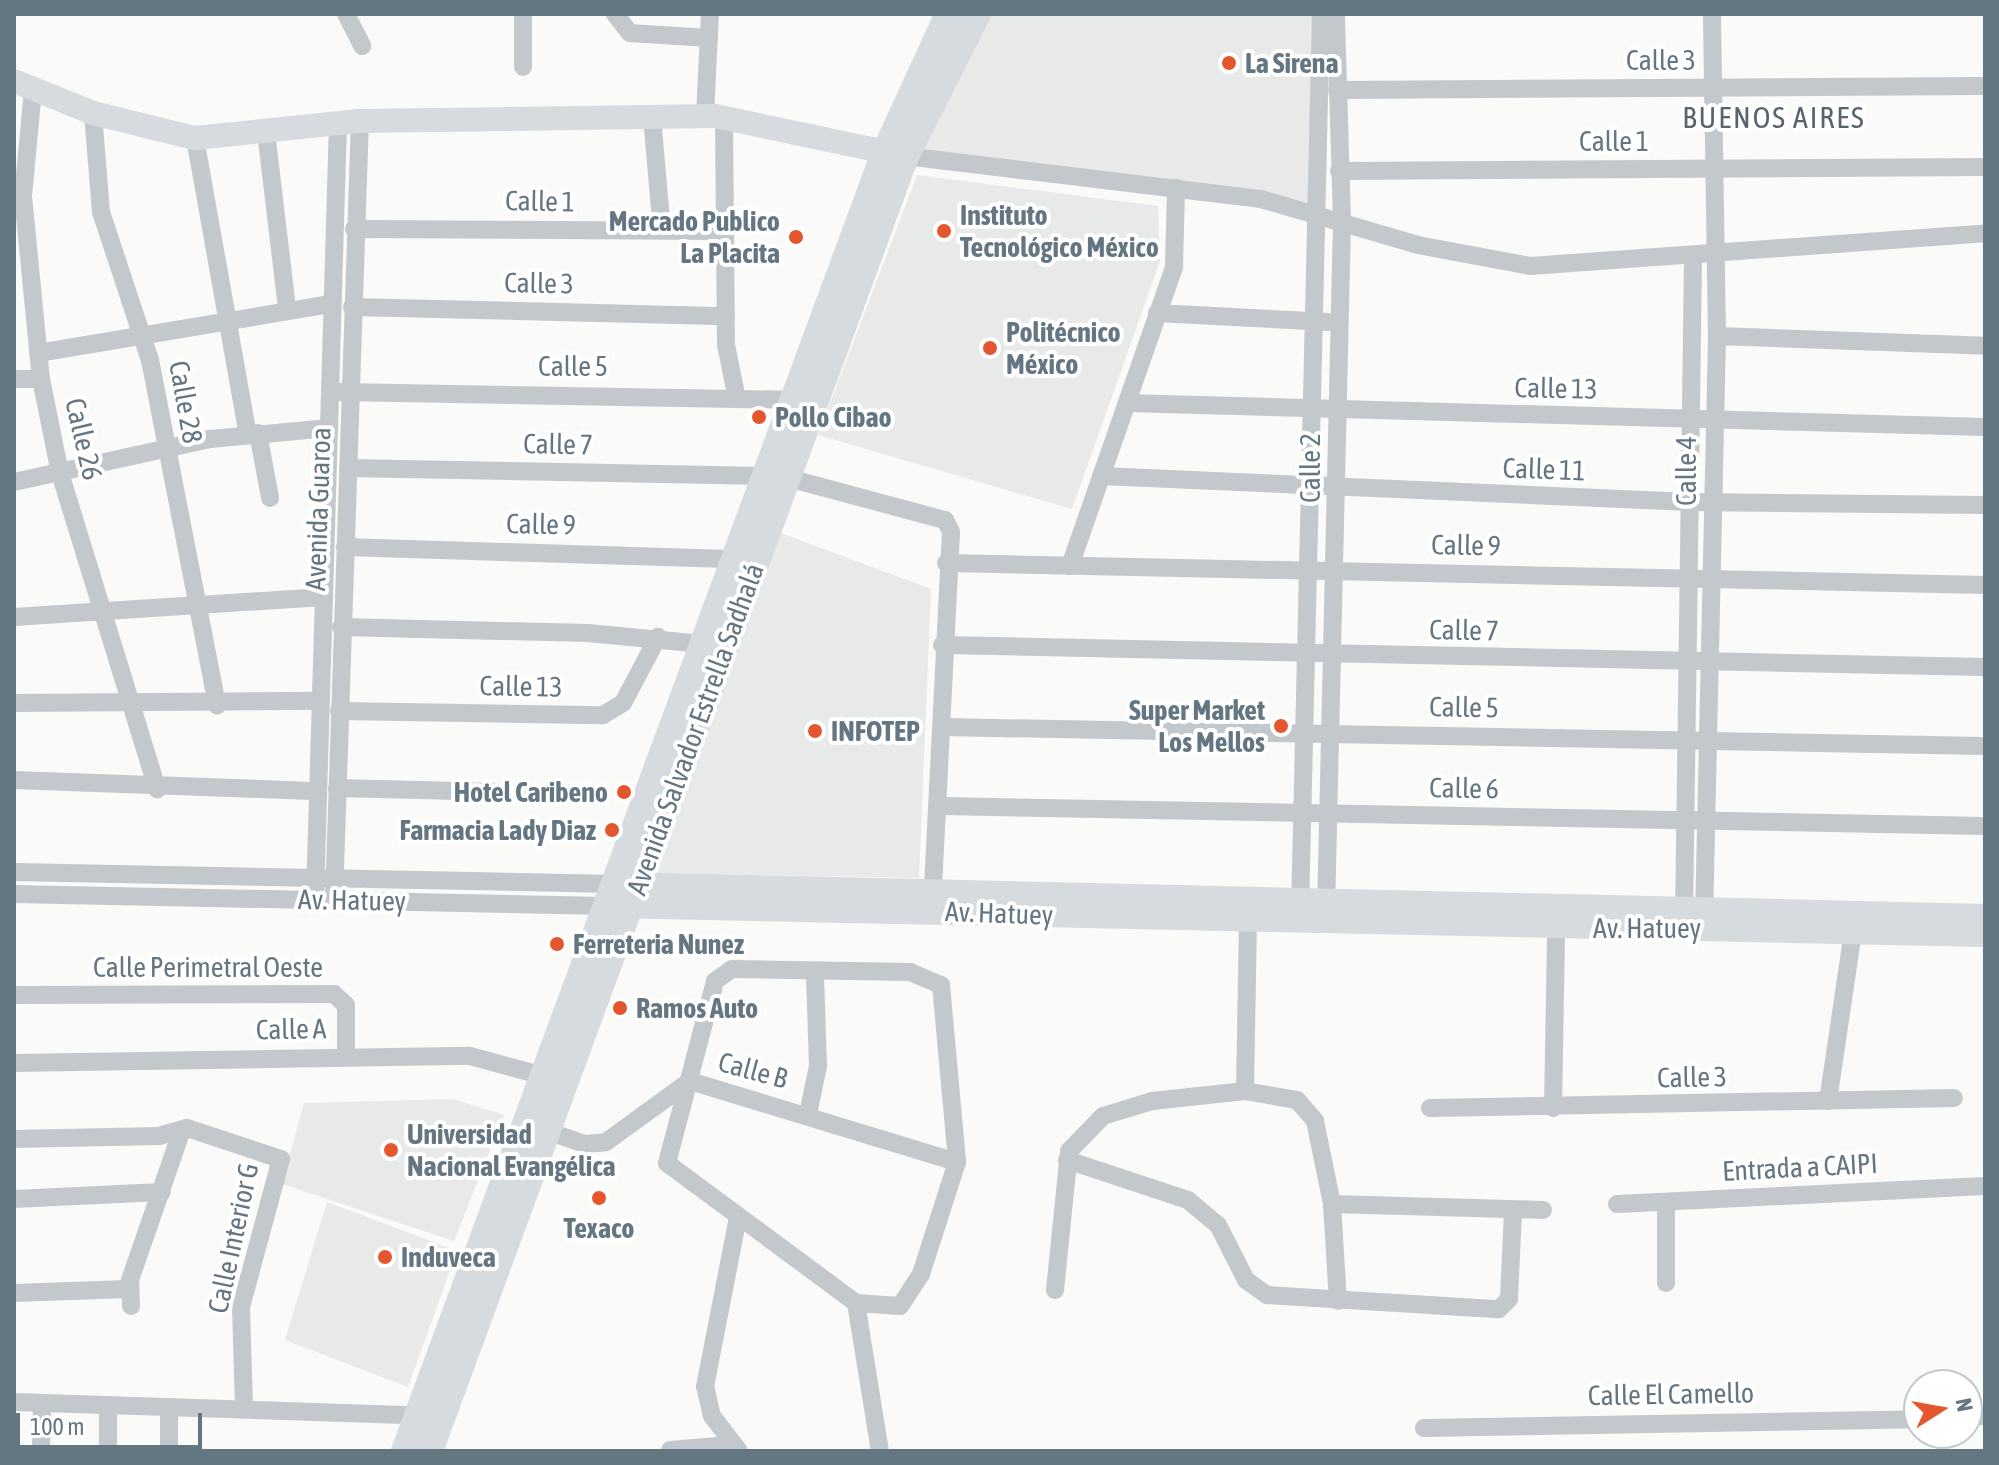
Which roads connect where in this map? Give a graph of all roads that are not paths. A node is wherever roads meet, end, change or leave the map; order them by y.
1 (346, 14) edge
2 (523, 14) edge
3 (615, 14) edge
4 (710, 14) edge
5 (949, 14) edge
6 (977, 14) edge
7 (1321, 14) edge
8 (1336, 14) edge
9 (1712, 14) edge
10 (709, 38) junction
11 (362, 46) dead end
12 (523, 67) dead end
13 (23, 86) edge
14 (1985, 86) edge
15 (1713, 88) junction
16 (1337, 90) junction
17 (93, 113) junction
18 (714, 116) junction
19 (652, 117) junction
20 (349, 122) junction
21 (266, 132) junction
22 (1330, 135) junction
23 (195, 138) junction
24 (895, 154) junction
25 (1985, 167) edge
26 (1712, 168) junction
27 (1339, 171) junction
28 (1176, 188) junction
29 (862, 199) dead end
30 (897, 211) dead end
31 (1322, 213) junction
32 (1342, 221) junction
33 (354, 229) junction
34 (662, 231) junction
35 (725, 231) junction
36 (1985, 233) edge
37 (1716, 254) junction
38 (1693, 255) junction
39 (331, 304) junction
40 (352, 307) junction
41 (287, 308) junction
42 (1157, 313) junction
43 (726, 316) junction
44 (225, 318) junction
45 (1317, 321) junction
46 (1340, 323) junction
47 (144, 334) junction
48 (1717, 336) junction
49 (1985, 346) edge
50 (38, 353) junction
51 (14, 379) edge
52 (41, 379) junction
53 (329, 392) junction
54 (350, 392) junction
55 (736, 394) junction
56 (806, 401) junction
57 (1127, 403) junction
58 (1315, 412) junction
59 (1339, 412) junction
60 (1691, 419) junction
61 (1714, 420) junction
62 (1985, 427) edge
63 (328, 428) junction
64 (253, 434) junction
65 (165, 447) junction
66 (348, 468) junction
67 (60, 473) junction
68 (1101, 476) junction
69 (778, 477) junction
70 (14, 482) edge
71 (1314, 488) junction
72 (1339, 490) junction
73 (270, 498) dead end
74 (1689, 502) junction
75 (1714, 502) junction
76 (1985, 505) edge
77 (345, 547) junction
78 (736, 559) junction
79 (946, 563) junction
80 (1070, 566) junction
81 (1313, 570) junction
82 (1337, 571) junction
83 (1687, 578) junction
84 (1713, 578) junction
85 (1985, 585) edge
86 (324, 597) junction
87 (198, 609) junction
88 (108, 615) junction
89 (14, 617) edge
90 (341, 627) junction
91 (658, 637) junction
92 (702, 644) junction
93 (942, 645) junction
94 (1309, 656) junction
95 (1333, 657) junction
96 (1711, 660) junction
97 (1685, 661) junction
98 (1985, 667) edge
99 (320, 701) junction
100 (14, 703) edge
101 (217, 706) junction
102 (136, 707) junction
103 (339, 711) junction
104 (942, 727) junction
105 (1306, 733) junction
106 (1329, 733) junction
107 (1684, 739) junction
108 (1710, 740) junction
109 (1985, 746) edge
110 (14, 780) edge
111 (157, 789) junction
112 (328, 790) junction
113 (586, 794) dead end
114 (942, 806) junction
115 (1304, 813) junction
116 (1328, 814) junction
117 (1683, 820) junction
118 (1705, 821) junction
119 (1985, 826) edge
120 (14, 872) edge
121 (322, 886) junction
122 (14, 894) edge
123 (623, 894) junction
124 (334, 899) joint
125 (933, 901) junction
126 (1300, 910) junction
127 (1326, 911) junction
128 (1985, 916) edge
129 (1694, 919) junction
130 (1248, 920) junction
131 (1556, 928) junction
132 (1853, 932) junction
133 (1985, 935) edge
134 (815, 974) junction
135 (14, 995) edge
136 (346, 1056) junction
137 (14, 1063) edge
138 (555, 1079) junction
139 (690, 1081) junction
140 (1245, 1091) junction
141 (1954, 1098) dead end
142 (1828, 1101) junction
143 (1430, 1108) dead end
144 (1553, 1108) junction
145 (808, 1114) junction
146 (182, 1130) junction
147 (547, 1131) junction
148 (14, 1139) edge
149 (1067, 1160) junction
150 (957, 1162) junction
151 (1985, 1186) edge
152 (162, 1192) junction
153 (14, 1199) edge
154 (1666, 1202) junction
155 (1332, 1204) junction
156 (1617, 1204) dead end
157 (1513, 1210) junction
158 (1543, 1210) dead end
159 (738, 1217) junction
160 (1666, 1283) dead end
161 (1055, 1290) dead end
162 (14, 1293) edge
163 (1338, 1301) junction
164 (856, 1303) junction
165 (14, 1402) edge
166 (42, 1403) junction
167 (108, 1405) junction
168 (169, 1407) junction
169 (244, 1409) junction
170 (430, 1416) junction
171 (1903, 1419) edge
172 (1424, 1428) dead end
173 (735, 1448) edge
174 (670, 1450) edge
175 (41, 1451) edge
176 (108, 1451) edge
177 (169, 1451) edge
178 (405, 1451) edge
179 (429, 1451) edge
180 (880, 1451) edge

1 - 11 street
2 - 12 street
3 - 10 street
4 - 10 street
5 - 24 highway, Avenida Salvador Estrella Sadhalá
6 - 24 highway, Avenida Salvador Estrella Sadhalá
7 - 22 street, Calle 2
8 - 16 street, Calle 2
9 - 15 street, Calle 4
10 - 18 street
13 - 17 main road
13 - 50 street, Calle 26
14 - 15 street, Calle 3
15 - 16 street, Calle 3
15 - 26 street, Calle 4
16 - 22 street, Calle 2
17 - 23 main road
17 - 47 street, Calle 28
18 - 19 main road
18 - 24 main road
18 - 35 street
19 - 20 main road
19 - 34 street
20 - 21 main road
20 - 33 street, Avenida Guaroa
20 - 39 street, Avenida Guaroa
21 - 23 main road
21 - 41 street
22 - 27 street, Calle 2
22 - 31 street, Calle 2
23 - 44 street
24 - 28 street
24 - 56 highway, Avenida Salvador Estrella Sadhalá
25 - 26 street, Calle 1
26 - 27 street, Calle 1
26 - 37 street, Calle 4
27 - 32 street, Calle 2
28 - 31 street
28 - 42 street
29 - 30 street
31 - 32 street
31 - 45 street, Calle 2
32 - 38 street
32 - 46 street, Calle 2
33 - 34 street, Calle 1
33 - 40 street, Avenida Guaroa
34 - 35 street, Calle 1
35 - 43 street
36 - 37 street
37 - 38 street
37 - 48 street, Calle 4
38 - 60 street, Calle 4
39 - 41 street
39 - 53 street, Avenida Guaroa
40 - 43 street, Calle 3
40 - 54 street, Avenida Guaroa
41 - 44 street
42 - 45 street
42 - 57 street
43 - 55 street
44 - 47 street
44 - 64 street
45 - 46 street
45 - 58 street, Calle 2
46 - 59 street, Calle 2
47 - 50 street
47 - 65 street, Calle 28
48 - 49 street
48 - 61 street, Calle 4
50 - 52 street, Calle 26
51 - 52 street
52 - 67 street, Calle 26
53 - 54 street, Calle 5
53 - 63 street, Avenida Guaroa
54 - 55 street, Calle 5
54 - 66 street, Avenida Guaroa
55 - 56 street, Calle 5
56 - 69 highway, Avenida Salvador Estrella Sadhalá
57 - 58 street, Calle 13
57 - 68 street
58 - 59 street, Calle 13
58 - 71 street, Calle 2
59 - 60 street, Calle 13
59 - 72 street, Calle 2
60 - 61 street, Calle 13
60 - 74 street, Calle 4
61 - 62 street, Calle 13
61 - 75 street, Calle 4
63 - 64 street
63 - 86 street, Avenida Guaroa
64 - 65 street
64 - 73 street
65 - 67 street
65 - 87 street, Calle 28
66 - 69 street, Calle 7
66 - 77 street, Avenida Guaroa
67 - 70 street
67 - 88 street, Calle 26
68 - 71 street, Calle 11
68 - 80 street
69 - 78 highway, Avenida Salvador Estrella Sadhalá
69 - 79 street
69 - 123 highway, Avenida Salvador Estrella Sadhalá
71 - 72 street, Calle 11
71 - 81 street, Calle 2
72 - 74 street, Calle 11
72 - 82 street, Calle 2
74 - 75 street, Calle 11
74 - 83 street, Calle 4
75 - 76 street, Calle 11
75 - 84 street, Calle 4
77 - 78 street, Calle 9
77 - 90 street, Avenida Guaroa
78 - 92 highway, Avenida Salvador Estrella Sadhalá
79 - 80 street, Calle 9
79 - 93 street
80 - 81 street, Calle 9
81 - 82 street, Calle 9
81 - 94 street, Calle 2
82 - 83 street, Calle 9
82 - 95 street, Calle 2
83 - 84 street, Calle 9
83 - 97 street, Calle 4
84 - 85 street, Calle 9
84 - 96 street, Calle 4
86 - 87 street
86 - 99 street, Avenida Guaroa
87 - 88 street
87 - 101 street, Calle 28
88 - 89 street
88 - 102 street, Calle 26
90 - 91 street
90 - 103 street, Avenida Guaroa
91 - 92 street
91 - 103 street, Calle 13
92 - 123 highway, Avenida Salvador Estrella Sadhalá
93 - 94 street, Calle 7
93 - 104 street
94 - 95 street, Calle 7
94 - 105 street, Calle 2
95 - 97 street, Calle 7
95 - 106 street, Calle 2
96 - 97 street, Calle 7
96 - 98 street, Calle 7
96 - 108 street, Calle 4
97 - 107 street, Calle 4
99 - 101 street
99 - 112 street, Avenida Guaroa
100 - 102 street
101 - 102 street
102 - 111 street, Calle 26
103 - 112 street, Avenida Guaroa
104 - 105 street, Calle 5
104 - 114 street
105 - 106 street, Calle 5
105 - 115 street, Calle 2
106 - 107 street, Calle 5
106 - 116 street, Calle 2
107 - 108 street, Calle 5
107 - 117 street, Calle 4
108 - 109 street, Calle 5
108 - 118 street, Calle 4
110 - 111 street
111 - 112 street
112 - 113 street
112 - 121 street, Avenida Guaroa
114 - 115 street, Calle 6
114 - 125 street
115 - 116 street, Calle 6
115 - 126 street, Calle 2
116 - 117 street, Calle 6
116 - 127 street, Calle 2
117 - 118 street, Calle 6
117 - 129 street, Calle 4
118 - 119 street, Calle 6
118 - 129 street, Calle 4
120 - 121 street, Av. Hatuey
121 - 122 street, Av. Hatuey
121 - 123 street, Av. Hatuey
121 - 124 street, Avenida Guaroa
123 - 124 street, Av. Hatuey
123 - 125 main road, Av. Hatuey
123 - 138 highway, Avenida Salvador Estrella Sadhalá
125 - 126 main road, Av. Hatuey
125 - 130 main road, Av. Hatuey
126 - 127 main road, Av. Hatuey
126 - 130 main road, Av. Hatuey
127 - 129 main road, Av. Hatuey
127 - 131 main road, Av. Hatuey
128 - 129 main road, Av. Hatuey
129 - 131 main road, Av. Hatuey
129 - 132 main road, Av. Hatuey
130 - 140 street
131 - 144 street
132 - 133 main road, Av. Hatuey
132 - 142 street
134 - 139 street
134 - 145 street
134 - 150 street
135 - 136 street, Calle Perimetral Oeste
136 - 137 street, Calle A
136 - 138 street, Calle A
138 - 147 highway, Avenida Salvador Estrella Sadhalá
138 - 170 highway, Avenida Salvador Estrella Sadhalá
139 - 145 street, Calle B
139 - 147 street, Calle B
139 - 159 street
140 - 149 street
140 - 155 street
141 - 142 street, Calle 3
142 - 144 street, Calle 3
143 - 144 street, Calle 3
145 - 150 street, Calle B
146 - 148 street, Calle Interior G
146 - 152 street
146 - 169 street, Calle Interior G
147 - 170 highway, Avenida Salvador Estrella Sadhalá
149 - 161 street
149 - 163 street
150 - 164 street
151 - 154 street, Entrada a CAIPI
152 - 153 street
152 - 162 street
154 - 156 street, Entrada a CAIPI
154 - 160 street
155 - 157 street
155 - 163 street
157 - 158 street
157 - 163 street
159 - 164 street
159 - 173 street
164 - 180 street
165 - 166 street
166 - 167 street
166 - 175 street
167 - 168 street
167 - 176 street
168 - 169 street
168 - 177 street
169 - 170 street
170 - 178 highway, Avenida Salvador Estrella Sadhalá
170 - 179 highway, Avenida Salvador Estrella Sadhalá
171 - 172 street, Calle El Camello
173 - 174 street

